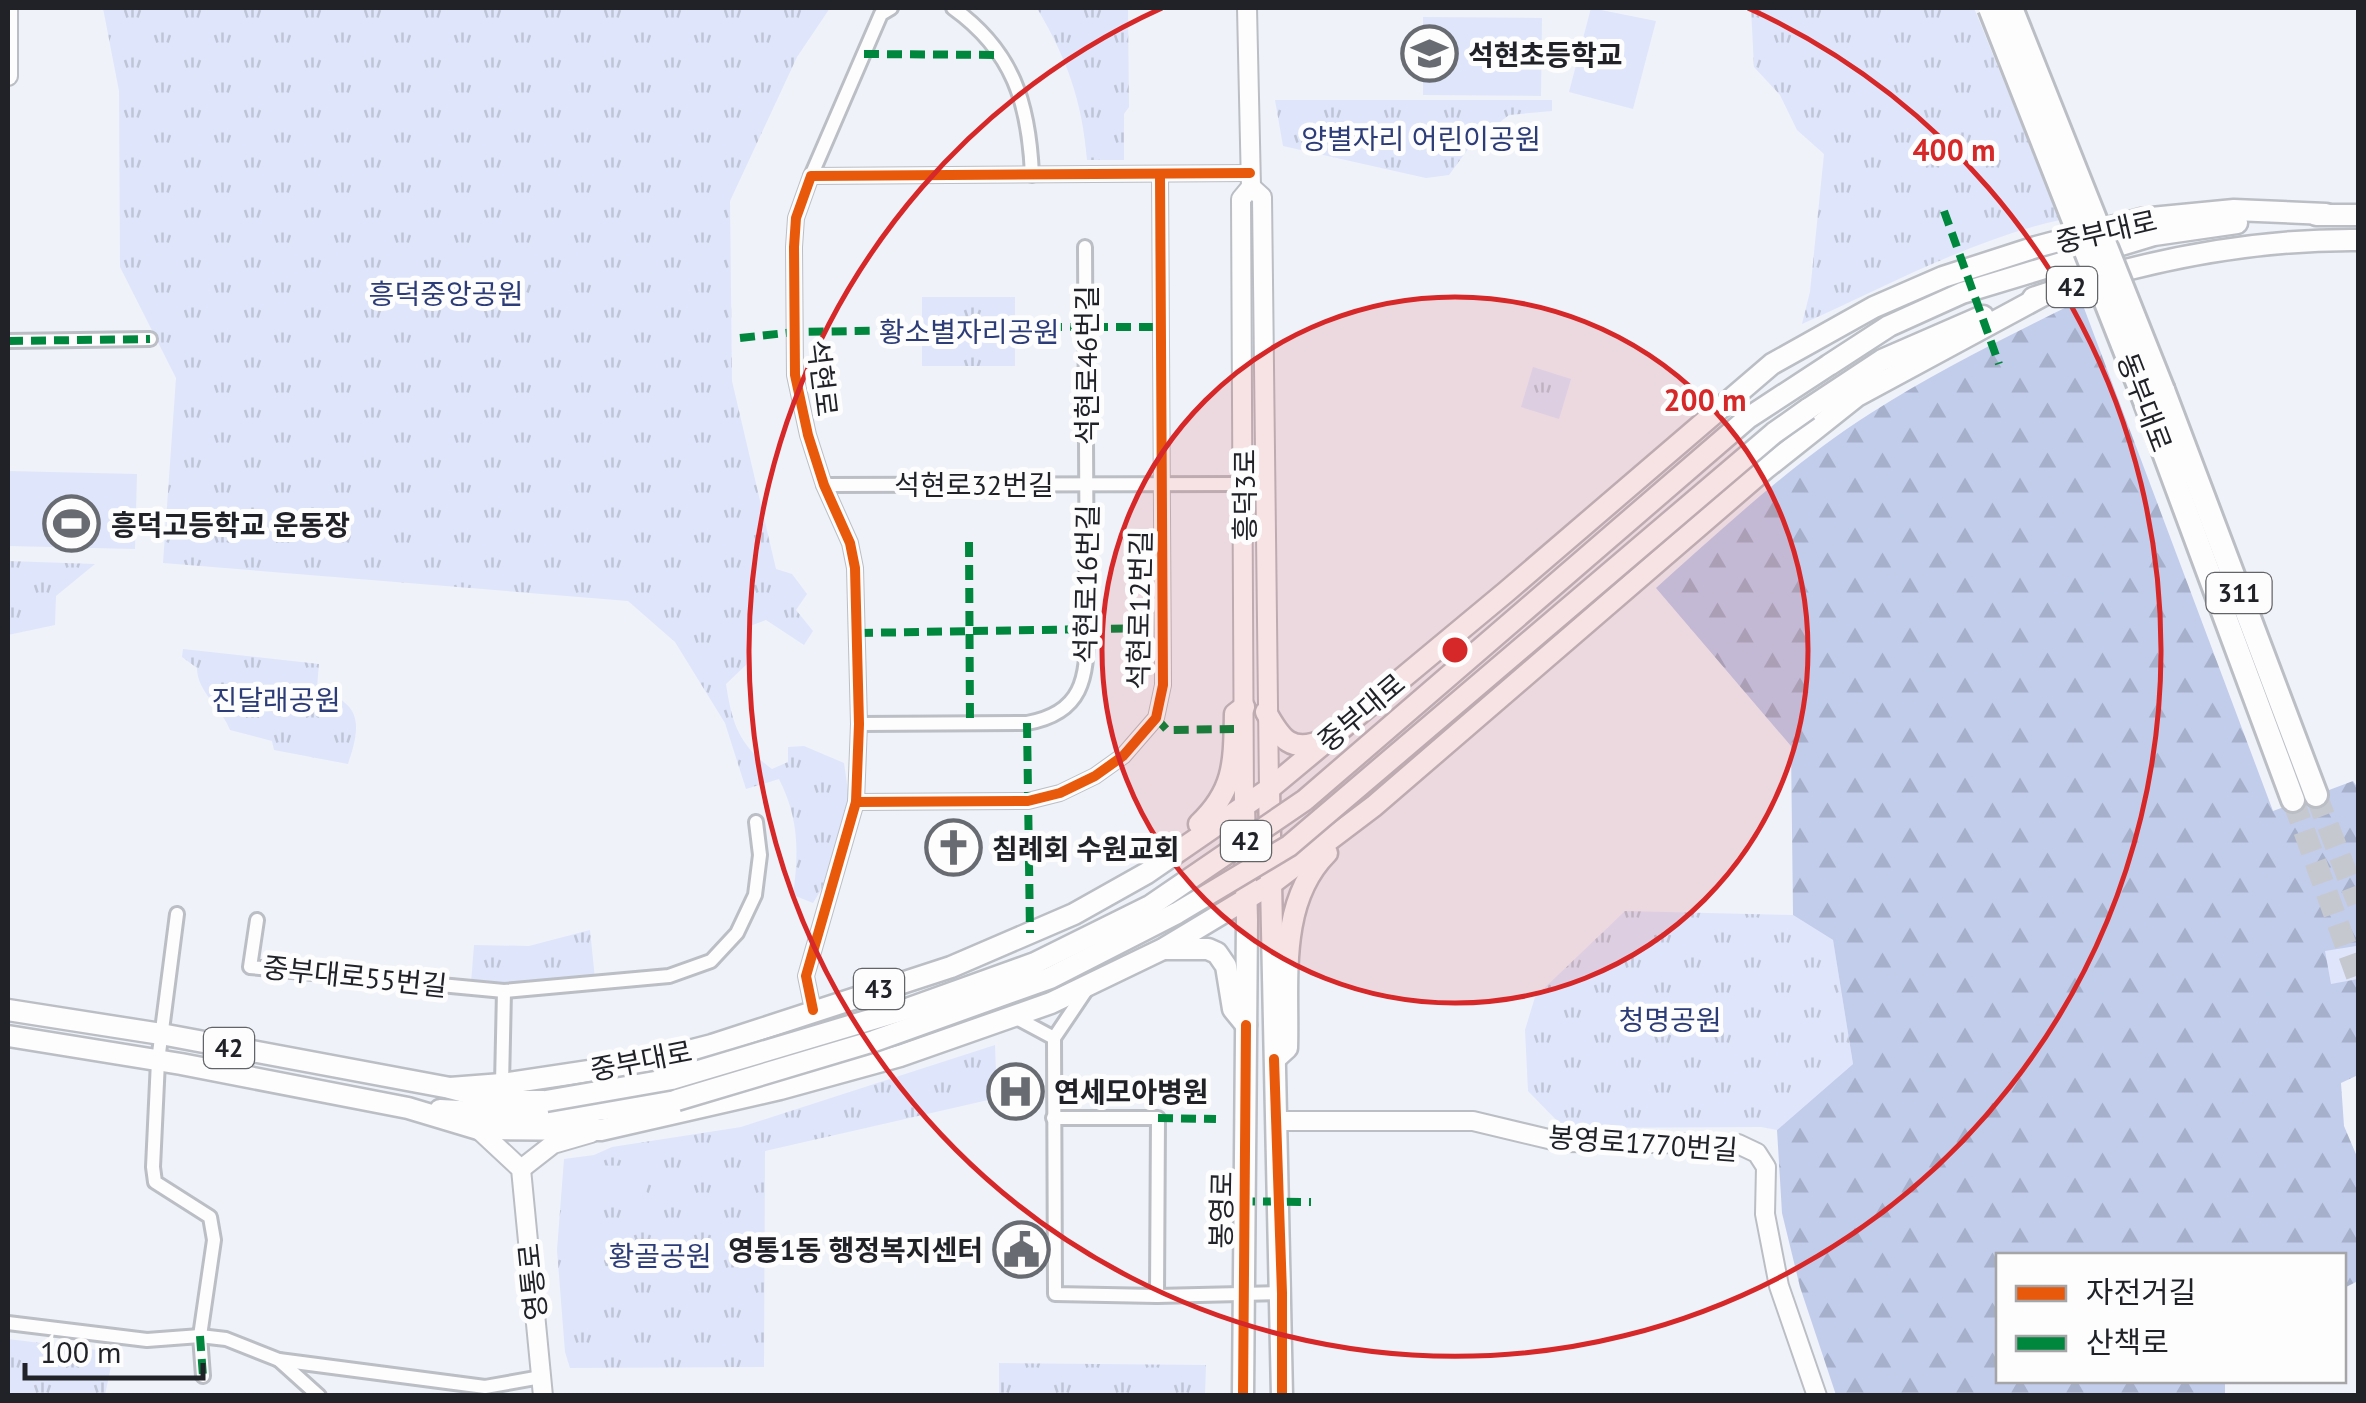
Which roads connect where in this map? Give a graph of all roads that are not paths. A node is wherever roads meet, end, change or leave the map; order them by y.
1 (8, 8) edge
2 (890, 8) edge
3 (953, 8) edge
4 (1247, 8) edge
5 (1990, 8) edge
6 (2012, 8) edge
7 (8, 76) edge
8 (1160, 174) junction
9 (1032, 175) junction
10 (810, 176) junction
11 (1250, 180) junction
12 (2326, 214) junction
13 (2358, 215) edge
14 (2358, 240) edge
15 (1086, 247) dead end
16 (2044, 294) junction
17 (150, 338) dead end
18 (8, 341) edge
19 (2153, 393) junction
20 (1162, 483) junction
21 (1087, 484) junction
22 (1244, 484) junction
23 (824, 485) junction
24 (1244, 707) junction
25 (1266, 712) junction
26 (859, 724) junction
27 (1330, 737) junction
28 (1268, 789) junction
29 (2305, 797) tunnel mouth
30 (856, 802) junction
31 (1244, 806) junction
32 (1374, 806) junction
33 (756, 822) dead end
34 (1150, 871) junction
35 (1271, 884) junction
36 (1246, 900) junction
37 (177, 914) dead end
38 (257, 920) dead end
39 (1163, 949) junction
40 (1246, 956) junction
41 (1090, 984) junction
42 (504, 992) junction
43 (8, 1010) edge
44 (813, 1010) junction
45 (1013, 1016) junction
46 (1272, 1016) junction
47 (103, 1025) junction
48 (1246, 1025) junction
49 (162, 1034) junction
50 (8, 1036) edge
51 (1054, 1038) junction
52 (98, 1051) junction
53 (253, 1053) junction
54 (1274, 1059) junction
55 (158, 1061) junction
56 (248, 1077) junction
57 (502, 1084) junction
58 (450, 1088) junction
59 (408, 1108) junction
60 (1054, 1118) junction
61 (1276, 1121) junction
62 (478, 1129) junction
63 (601, 1130) junction
64 (521, 1169) junction
65 (1282, 1294) junction
66 (1157, 1296) junction
67 (1242, 1296) junction
68 (8, 1322) edge
69 (200, 1336) junction
70 (279, 1360) junction
71 (203, 1376) dead end
72 (542, 1386) edge
73 (485, 1391) edge
74 (319, 1396) edge
75 (1243, 1396) edge
76 (1282, 1396) edge
77 (1817, 1396) edge

1 - 7 street
2 - 10 street, 석현로
3 - 9 street
4 - 11 street, 흥덕3로
5 - 19 highway, 동부대로 / 311, bridge
6 - 19 highway, 동부대로 / 311, bridge
8 - 9 street
8 - 11 street
8 - 20 street, 석현로12번길
9 - 10 street
10 - 23 street, 석현로
11 - 22 street, 흥덕3로
11 - 25 street, 흥덕3로
12 - 13 main road, 중부대로 / 42
12 - 27 main road, 중부대로
12 - 58 main road, 중부대로 / 42, bridge
14 - 16 main road, 중부대로 / 42
15 - 21 street, 석현로46번길
16 - 32 main road, 중부대로
16 - 59 main road, 중부대로 / 42, bridge
17 - 18 street
19 - 29 highway, 동부대로 / 311
20 - 21 street, 석현로32번길
20 - 22 street, 석현로32번길
20 - 30 street, 석현로12번길
21 - 23 street, 석현로32번길
21 - 26 street, 석현로16번길
22 - 24 street, 흥덕3로
23 - 26 street, 석현로
24 - 31 street, 흥덕3로
24 - 34 main road
25 - 27 main road
25 - 28 street, 흥덕3로
26 - 30 street, 석현로
27 - 28 main road, 중부대로
28 - 31 main road, 중부대로 / 43
28 - 35 main road, 봉영로
30 - 44 street, 석현로
31 - 34 main road, 중부대로 / 43
31 - 36 main road, 봉영로
32 - 35 main road, 중부대로
32 - 54 main road
33 - 42 street, 중부대로55번길
34 - 44 main road, 중부대로 / 43
35 - 36 main road, 중부대로
35 - 46 main road, 봉영로
36 - 39 main road, 중부대로
36 - 40 main road, 봉영로
37 - 49 street
38 - 42 street, 중부대로55번길
39 - 41 main road, 중부대로
39 - 48 main road
40 - 46 main road
40 - 48 main road, 봉영로
41 - 45 main road, 중부대로
41 - 51 street
42 - 57 street
43 - 47 main road, 중부대로 / 42
44 - 57 main road, 중부대로 / 43
45 - 51 street
45 - 63 main road, 중부대로
46 - 54 main road, 봉영로
47 - 49 main road, 중부대로 / 42
47 - 52 main road
48 - 67 main road, 봉영로
49 - 53 main road, 중부대로 / 42
49 - 55 street
50 - 52 main road, 중부대로 / 42
51 - 60 street
52 - 55 main road, 중부대로 / 42
53 - 56 main road
53 - 58 main road, 중부대로 / 42
54 - 61 main road, 봉영로
55 - 56 main road, 중부대로 / 42
55 - 69 street
56 - 59 main road, 중부대로 / 42
57 - 58 main road, 중부대로 / 43
59 - 62 main road, 중부대로
60 - 66 street
60 - 66 street
61 - 65 main road, 봉영로
61 - 77 street, 봉영로1770번길
62 - 63 main road, 중부대로
62 - 64 street
63 - 64 street
64 - 72 street, 영통로
65 - 67 street
65 - 76 main road, 봉영로
66 - 67 street
67 - 75 main road, 봉영로
68 - 69 street
69 - 70 street
69 - 71 street
70 - 73 street
70 - 74 street
72 - 73 street

